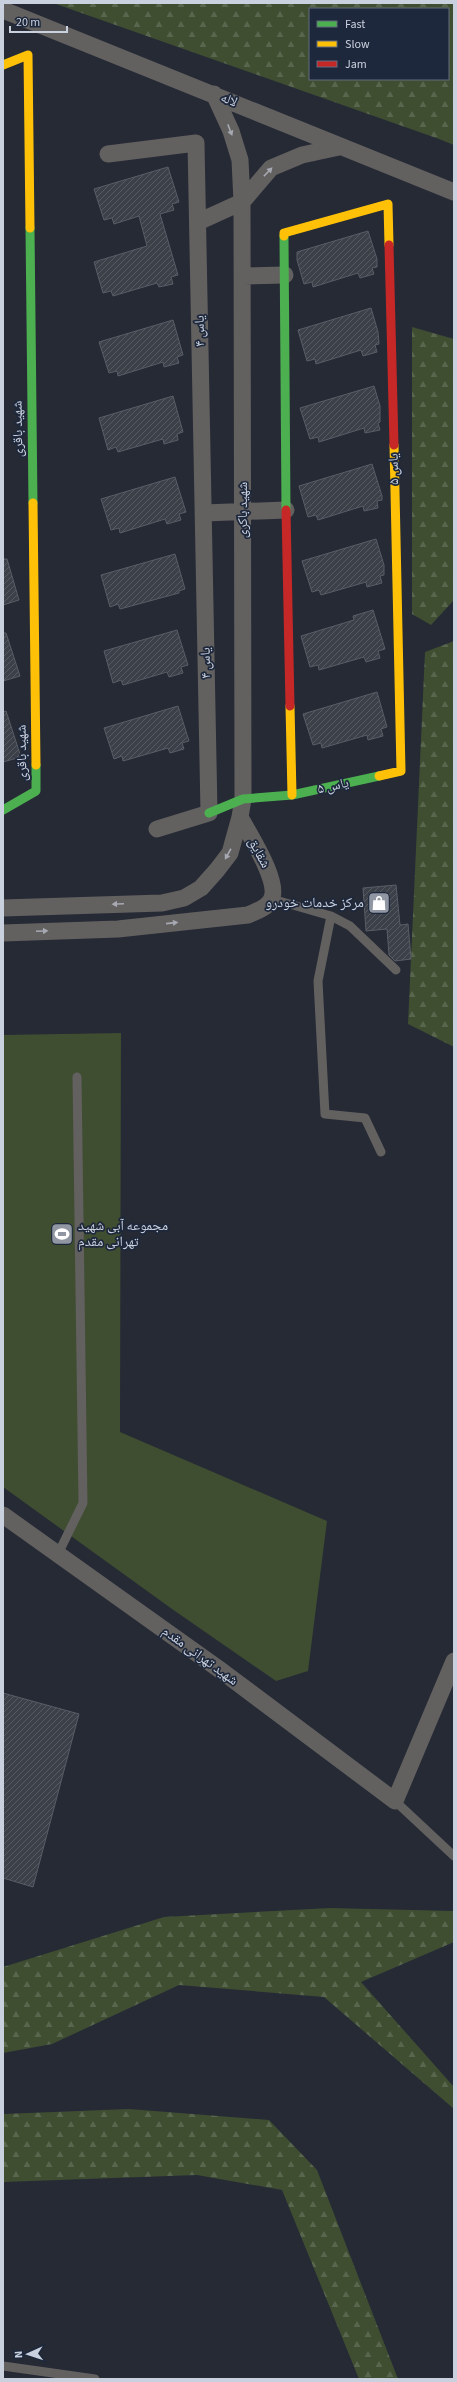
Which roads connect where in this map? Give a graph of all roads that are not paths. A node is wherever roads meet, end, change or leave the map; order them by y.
1 (3, 10) edge
2 (3, 65) edge
3 (214, 94) junction
4 (339, 147) junction
5 (108, 154) dead end
6 (454, 192) edge
7 (242, 202) junction
8 (198, 222) junction
9 (285, 275) junction
10 (243, 276) junction
11 (286, 510) junction
12 (244, 511) junction
13 (204, 513) junction
14 (292, 795) junction
15 (243, 799) junction
16 (3, 810) edge
17 (209, 813) junction
18 (240, 817) junction
19 (157, 829) dead end
20 (272, 899) junction
21 (3, 908) edge
22 (331, 916) junction
23 (3, 933) edge
24 (396, 970) dead end
25 (77, 1077) dead end
26 (381, 1152) dead end
27 (3, 1515) edge
28 (58, 1554) junction
29 (454, 1661) edge
30 (395, 1801) junction
31 (454, 1856) edge
32 (3, 2366) edge
33 (95, 2379) edge

1 - 3 street, لاله
2 - 16 street, شهید باقری
3 - 4 street, لاله
3 -> 7 street, شهید باکری
4 - 6 street, لاله
7 -> 4 street
5 - 8 street, یاس ۴
7 - 8 street
7 - 10 street, شهید باکری
8 - 13 street, یاس ۴
9 - 10 street
9 - 11 street, یاس ۵
9 - 14 street, یاس ۵
10 - 12 street, شهید باکری
11 - 12 street
11 - 14 street, یاس ۵
12 - 13 street
12 - 15 street, شهید باکری
13 - 17 street, یاس ۴
14 - 15 street, یاس ۵
15 - 17 street
15 - 18 street, شهید باکری
17 - 19 street
18 - 20 street, شقایق
18 -> 21 street, شقایق
20 - 22 lane
23 -> 20 street
22 - 24 lane
22 - 26 lane
25 - 28 lane
27 - 28 street, شهید تهرانی مقدم
28 - 30 street, شهید تهرانی مقدم
29 - 30 street
30 - 31 lane
32 - 33 lane

